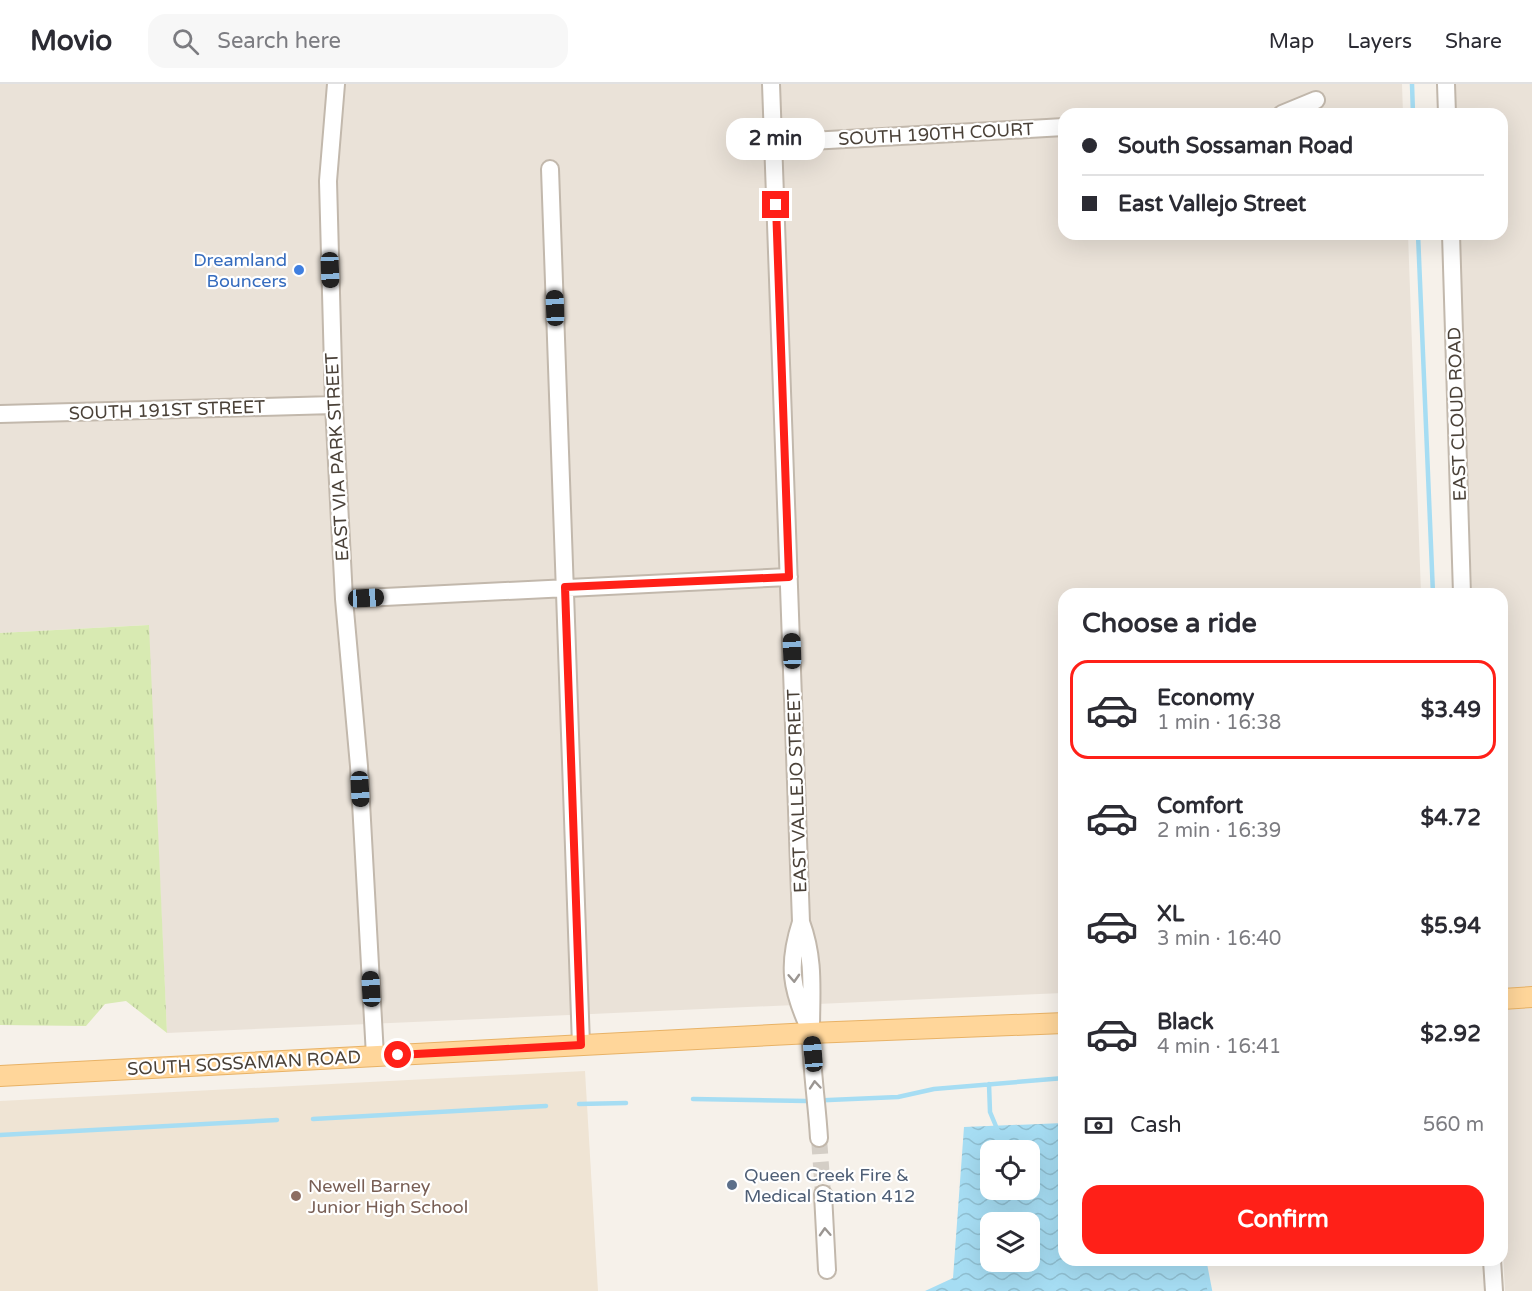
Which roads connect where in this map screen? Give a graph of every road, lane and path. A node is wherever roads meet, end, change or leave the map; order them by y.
1 (336, 84) edge
2 (771, 84) edge
3 (1446, 84) edge
4 (1316, 100) dead end
5 (1296, 108) edge
6 (1447, 108) edge
7 (1058, 127) edge
8 (774, 143) junction
9 (550, 169) dead end
10 (1451, 240) edge
11 (334, 405) junction
12 (0, 414) edge
13 (789, 577) junction
14 (565, 587) junction
15 (1462, 588) edge
16 (344, 599) junction
17 (1532, 997) edge
18 (1508, 999) edge
19 (1058, 1023) edge
20 (811, 1033) junction
21 (581, 1045) junction
22 (375, 1056) junction
23 (0, 1076) edge
24 (819, 1138) tunnel mouth
25 (823, 1194) tunnel mouth
26 (1492, 1266) edge
27 (826, 1270) dead end
28 (1494, 1291) edge

1 - 11 street, EAST VIA PARK STREET
2 - 8 street, EAST VALLEJO STREET
3 - 6 street
4 - 5 street
7 - 8 street, SOUTH 190TH COURT
8 - 13 street, EAST VALLEJO STREET
9 - 14 street
10 - 15 street, EAST CLOUD ROAD
11 - 12 street, SOUTH 191ST STREET
11 - 16 street, EAST VIA PARK STREET
13 - 14 street
13 - 20 street, EAST VALLEJO STREET
14 - 16 street
14 - 21 street
16 - 22 street, EAST VIA PARK STREET
17 - 18 main road
19 - 20 main road, SOUTH SOSSAMAN ROAD
20 - 21 main road, SOUTH SOSSAMAN ROAD
24 -> 20 street
21 - 22 main road, SOUTH SOSSAMAN ROAD
22 - 23 main road, SOUTH SOSSAMAN ROAD
27 -> 25 street
26 - 28 street

